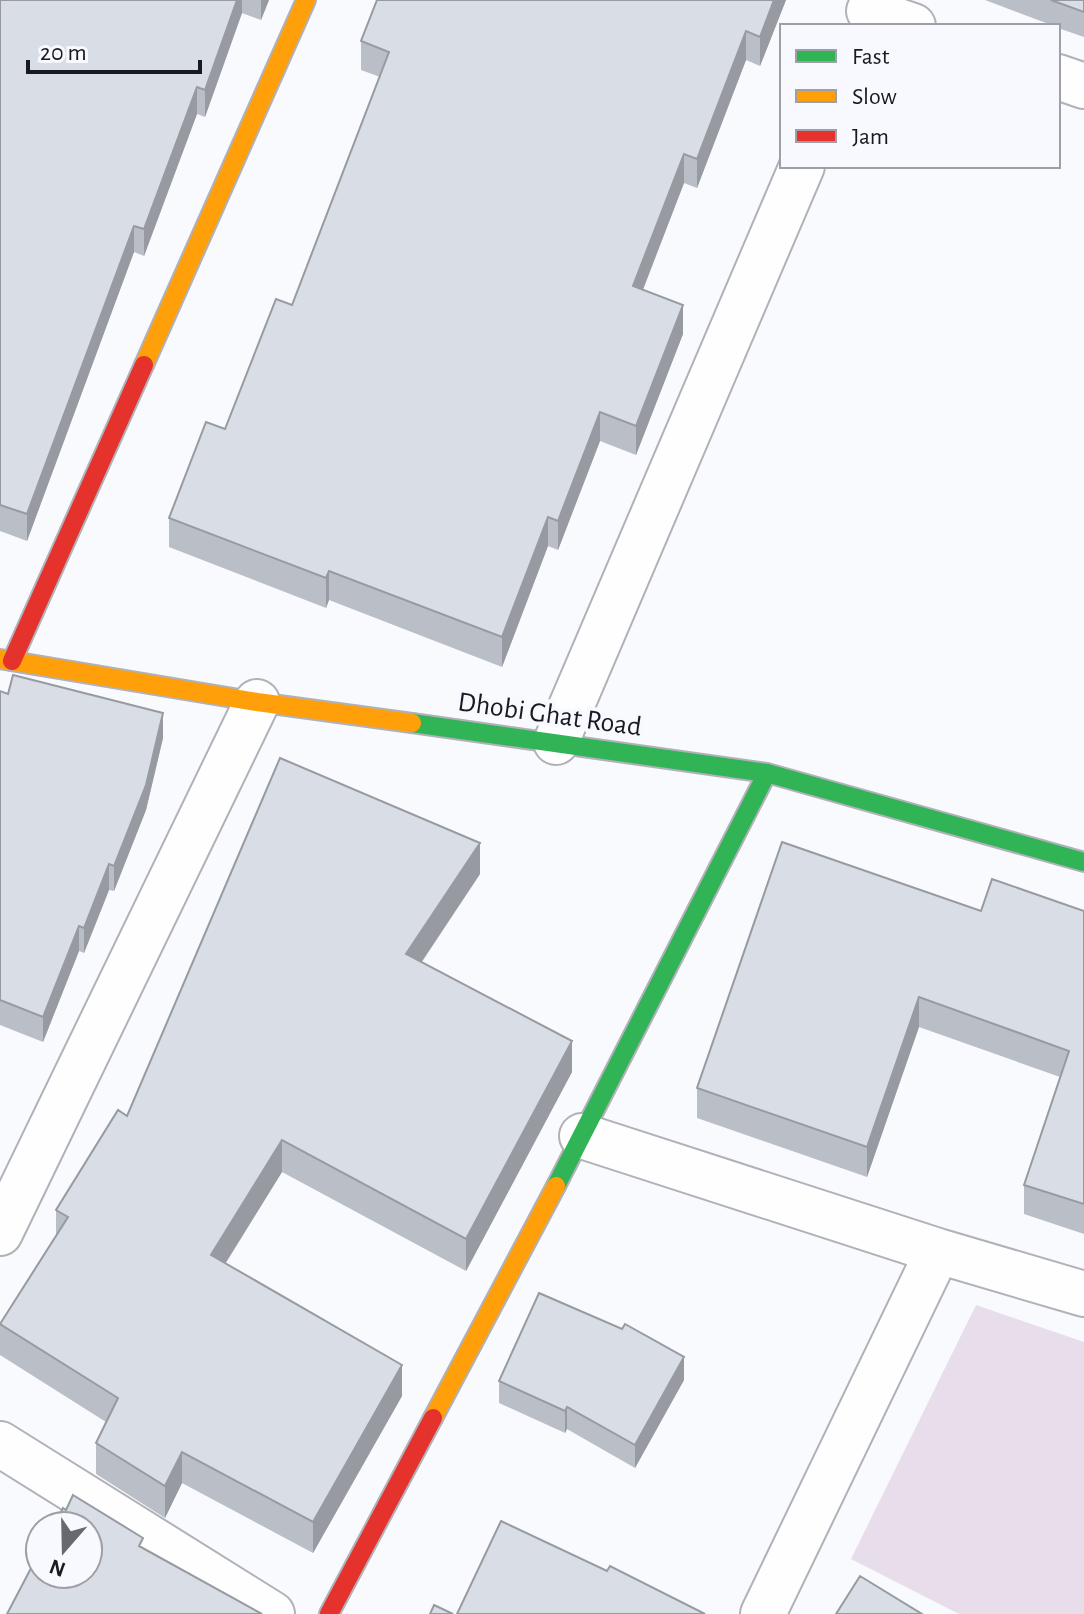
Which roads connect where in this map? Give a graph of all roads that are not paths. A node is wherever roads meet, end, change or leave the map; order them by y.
1 (306, 0) edge
2 (868, 12) edge
3 (907, 24) edge
4 (1060, 78) edge
5 (1084, 86) edge
6 (801, 168) edge
7 (6, 660) edge
8 (257, 702) junction
9 (556, 742) junction
10 (767, 773) junction
11 (1084, 862) edge
12 (582, 1136) junction
13 (0, 1233) edge
14 (938, 1251) junction
15 (1084, 1294) edge
16 (0, 1444) edge
17 (272, 1614) edge
18 (329, 1614) edge
19 (763, 1614) edge

1 - 7 street
2 - 3 street
4 - 5 street
6 - 9 street
7 - 8 street, Dhobi Ghat Road
8 - 9 street, Dhobi Ghat Road
8 - 13 street
9 - 10 street, Dhobi Ghat Road
10 - 11 street, Dhobi Ghat Road
10 - 12 street
12 - 14 street
12 - 18 street
14 - 15 street
14 - 19 street
16 - 17 street

